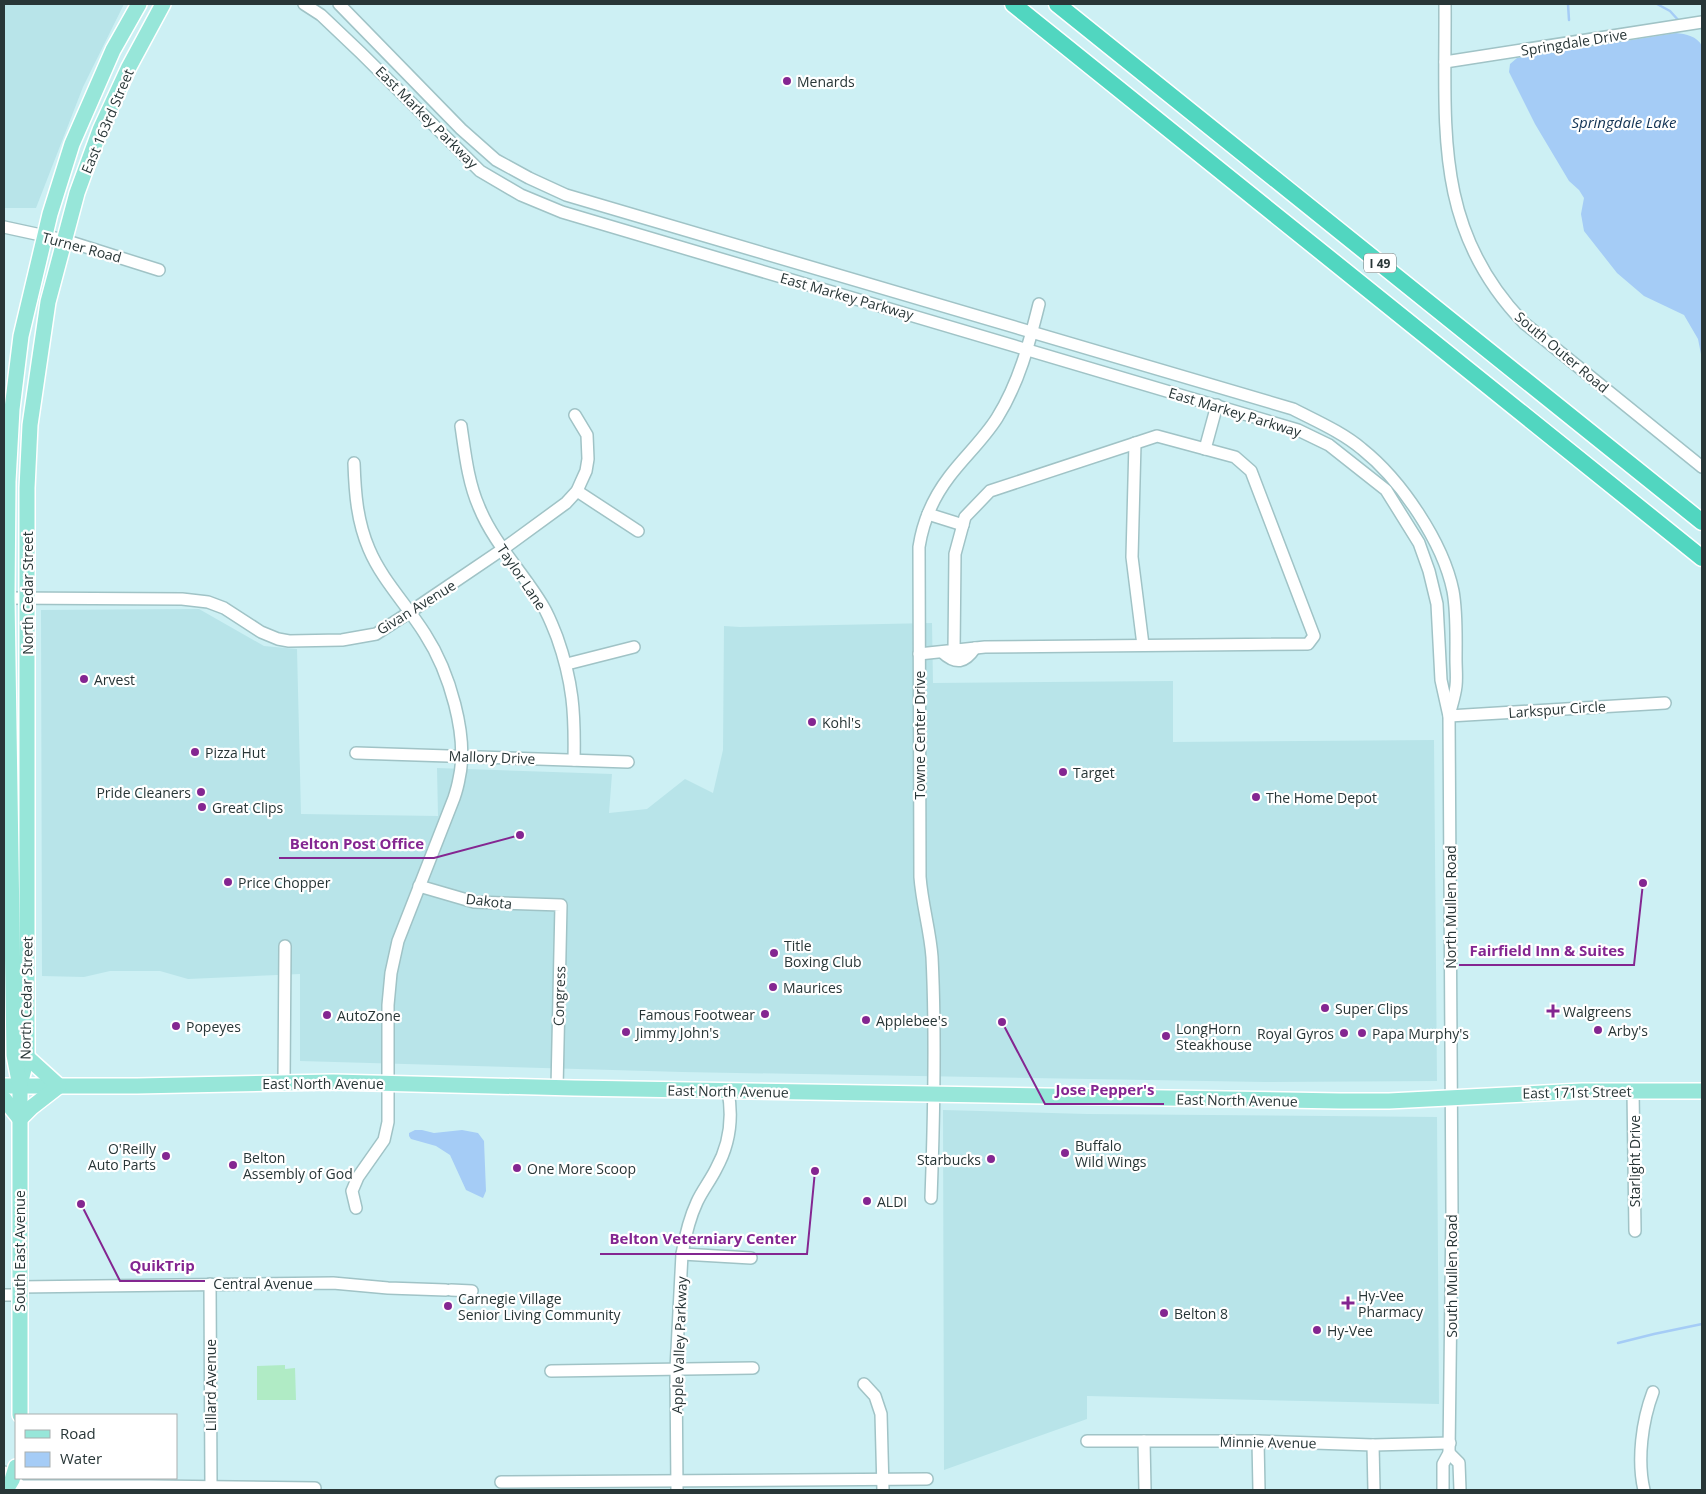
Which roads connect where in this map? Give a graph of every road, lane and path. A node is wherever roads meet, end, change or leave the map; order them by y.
1 (139, 4) edge
2 (163, 4) edge
3 (304, 4) edge
4 (339, 4) edge
5 (1013, 4) edge
6 (1057, 4) edge
7 (1444, 4) edge
8 (1700, 22) edge
9 (1445, 62) junction
10 (4, 227) edge
11 (44, 238) junction
12 (64, 242) junction
13 (159, 270) dead end
14 (1039, 304) dead end
15 (1032, 332) junction
16 (1027, 349) junction
17 (1217, 405) junction
18 (575, 415) dead end
19 (461, 426) dead end
20 (1135, 443) junction
21 (1204, 449) junction
22 (354, 464) dead end
23 (1702, 467) edge
24 (577, 491) junction
25 (928, 514) junction
26 (1702, 522) edge
27 (963, 524) junction
28 (638, 531) dead end
29 (503, 549) junction
30 (1702, 558) edge
31 (6, 598) edge
32 (26, 598) junction
33 (410, 612) junction
34 (1143, 645) junction
35 (634, 646) dead end
36 (948, 652) junction
37 (919, 654) junction
38 (567, 664) junction
39 (1665, 702) dead end
40 (1449, 716) junction
41 (356, 753) dead end
42 (461, 756) junction
43 (574, 760) junction
44 (628, 762) dead end
45 (419, 886) junction
46 (561, 905) joint
47 (285, 946) dead end
48 (20, 1056) junction
49 (4, 1070) edge
50 (284, 1082) junction
51 (387, 1083) junction
52 (4, 1086) edge
53 (20, 1086) junction
54 (59, 1086) junction
55 (557, 1088) junction
56 (1702, 1090) edge
57 (728, 1091) junction
58 (1633, 1091) junction
59 (935, 1094) junction
60 (1451, 1098) junction
61 (4, 1099) edge
62 (20, 1119) junction
63 (931, 1198) dead end
64 (356, 1208) dead end
65 (1635, 1231) dead end
66 (682, 1254) junction
67 (751, 1258) dead end
68 (210, 1284) junction
69 (472, 1290) dead end
70 (19, 1291) junction
71 (4, 1295) edge
72 (753, 1368) dead end
73 (676, 1369) junction
74 (551, 1371) dead end
75 (864, 1384) dead end
76 (1653, 1392) dead end
77 (20, 1414) edge
78 (1087, 1441) dead end
79 (1144, 1441) junction
80 (1258, 1441) junction
81 (1373, 1445) junction
82 (1449, 1448) junction
83 (927, 1479) dead end
84 (14, 1481) edge
85 (501, 1482) dead end
86 (677, 1485) edge
87 (883, 1485) edge
88 (211, 1487) junction
89 (151, 1488) edge
90 (315, 1488) dead end
91 (1145, 1490) edge
92 (1259, 1490) edge
93 (1374, 1490) edge
94 (1443, 1490) edge
95 (1460, 1490) edge
96 (1644, 1490) edge

1 - 11 main road, East 163rd Street
2 - 12 main road, East 163rd Street
3 - 16 street, East Markey Parkway
4 - 15 street, East Markey Parkway
5 - 30 highway, I 49
6 - 26 highway, I 49
7 - 9 street
8 - 9 street, Springdale Drive
9 - 23 street, South Outer Road
10 - 11 street, Turner Road
11 - 12 street, Turner Road
11 - 31 main road, North Cedar Street
12 - 13 street, Turner Road
12 - 32 main road, North Cedar Street
14 - 15 street, Towne Center Drive
15 - 16 street, Towne Center Drive
15 - 40 street, East Markey Parkway
16 - 17 street, East Markey Parkway
16 - 25 street, Towne Center Drive
17 - 21 street
17 - 40 street, East Markey Parkway
18 - 24 street, Givan Avenue
19 - 29 street, Taylor Lane
20 - 21 street
20 - 27 street
20 - 34 street
21 - 34 street
22 - 33 street
24 - 28 street
24 - 29 street, Givan Avenue
25 - 27 street
25 - 37 street, Towne Center Drive
27 - 36 street
29 - 33 street, Givan Avenue
29 - 38 street, Taylor Lane
31 - 32 street, Givan Avenue
31 - 48 main road, North Cedar Street
32 - 33 street, Givan Avenue
32 - 48 main road, North Cedar Street
33 - 42 street
34 - 36 street
35 - 38 street
36 - 37 street
37 - 59 street, Towne Center Drive
38 - 43 street, Taylor Lane
39 - 40 street, Larkspur Circle
40 - 60 street, North Mullen Road
41 - 42 street, Mallory Drive
42 - 43 street, Mallory Drive
42 - 45 street
43 - 44 street, Mallory Drive
45 - 46 street, Dakota
45 - 51 street
46 - 55 street, Congress
47 - 50 street
48 - 49 main road
48 - 53 main road, North Cedar Street
48 - 54 main road
50 - 51 main road, East North Avenue
50 - 54 main road, East North Avenue
51 - 55 main road, East North Avenue
51 - 64 street
52 - 53 main road, East North Avenue
53 - 54 main road, East North Avenue
53 - 62 main road, South East Avenue
54 - 62 main road
55 - 57 main road, East North Avenue
56 - 58 main road, East 171st Street
57 - 59 main road, East North Avenue
57 - 66 street, Apple Valley Parkway
58 - 60 main road, East 171st Street
58 - 65 street, Starlight Drive
59 - 60 main road, East North Avenue
59 - 63 street, Towne Center Drive
60 - 82 street, South Mullen Road
61 - 62 main road
62 - 70 main road, South East Avenue
66 - 67 street
66 - 73 street, Apple Valley Parkway
68 - 69 street, Central Avenue
68 - 70 street, Central Avenue
68 - 88 street, Lillard Avenue
70 - 71 street, Central Avenue
70 - 77 main road, South East Avenue
72 - 73 street
73 - 74 street
73 - 86 street, Apple Valley Parkway
75 - 87 street
76 - 96 street
78 - 79 street, Minnie Avenue
79 - 80 street, Minnie Avenue
79 - 91 street
80 - 81 street, Minnie Avenue
80 - 92 street
81 - 82 street, Minnie Avenue
81 - 93 street
82 - 94 street, South Mullen Road
82 - 95 street, South Mullen Road
83 - 87 street
84 - 89 street
85 - 86 street
86 - 87 street
88 - 89 street
88 - 90 street

